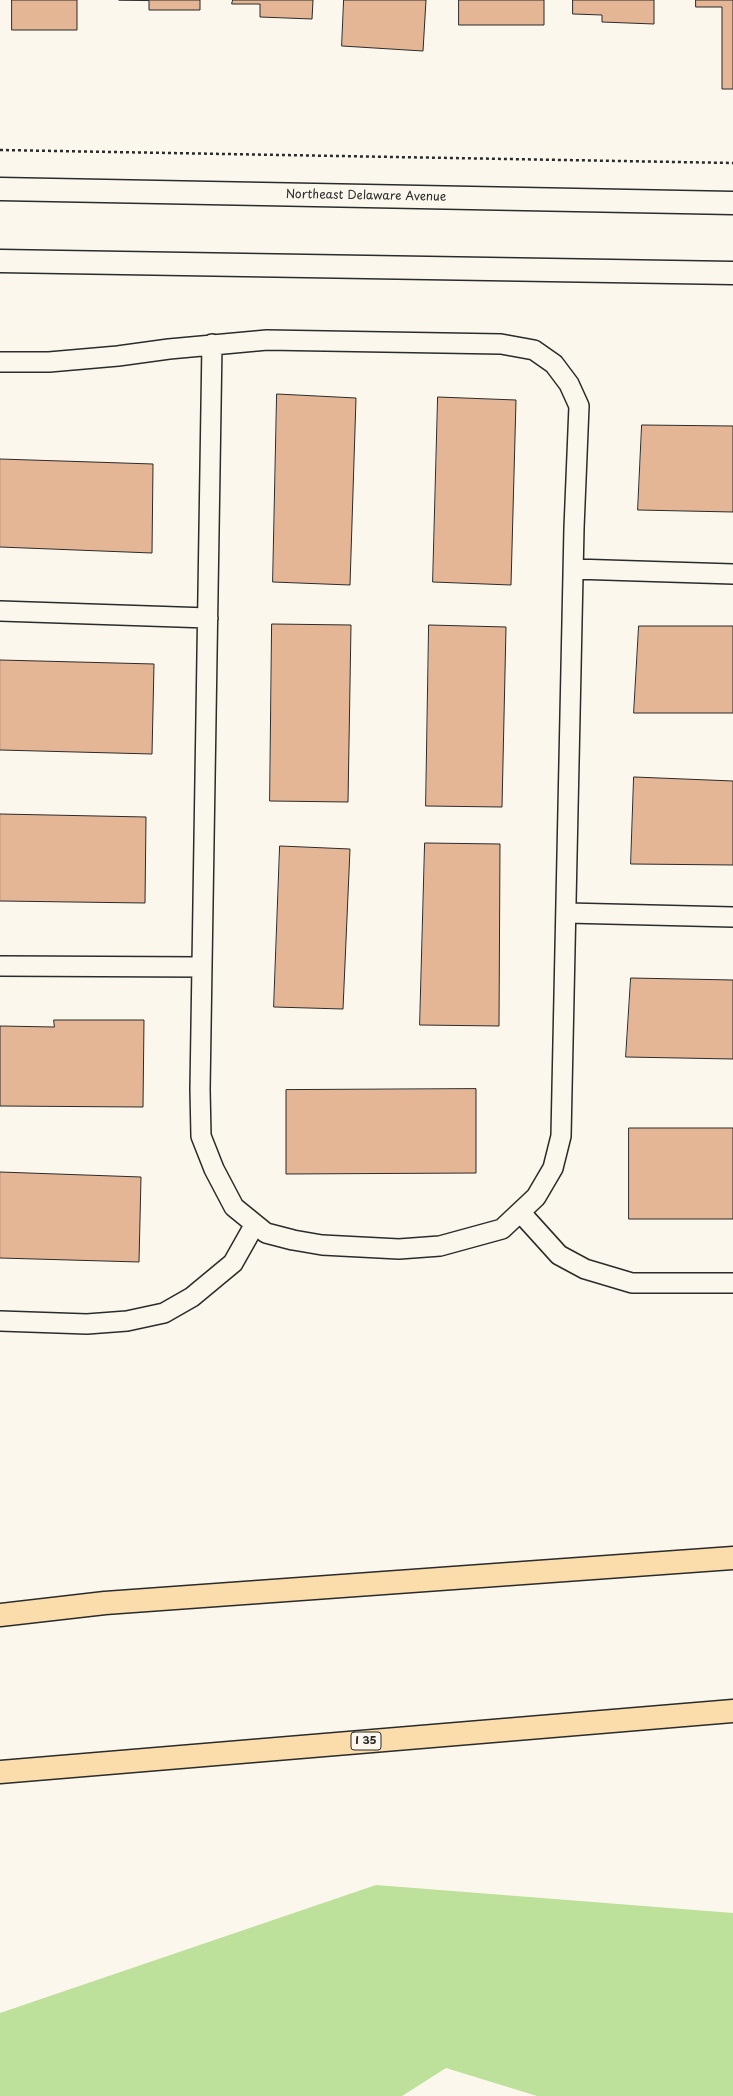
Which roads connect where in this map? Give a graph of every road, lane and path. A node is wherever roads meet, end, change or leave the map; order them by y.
1 (0, 150) edge
2 (733, 163) edge
3 (0, 189) edge
4 (733, 203) edge
5 (0, 261) edge
6 (733, 273) edge
7 (212, 344) junction
8 (0, 362) edge
9 (574, 569) junction
10 (733, 574) edge
11 (0, 611) edge
12 (208, 618) junction
13 (567, 913) junction
14 (733, 918) edge
15 (0, 966) edge
16 (202, 967) junction
17 (521, 1212) junction
18 (256, 1224) junction
19 (733, 1283) edge
20 (0, 1321) edge
21 (733, 1558) edge
22 (0, 1615) edge
23 (733, 1711) edge
24 (0, 1772) edge

1 - 2 path
3 - 4 main road, Northeast Delaware Avenue
5 - 6 main road
7 - 8 lane
7 - 9 lane
7 - 12 lane
9 - 10 lane
9 - 13 lane
11 - 12 lane
12 - 16 lane
13 - 14 lane
13 - 17 lane
15 - 16 lane
16 - 18 lane
17 - 18 lane
17 - 19 lane
18 - 20 lane
21 - 22 highway
23 - 24 highway, I 35

